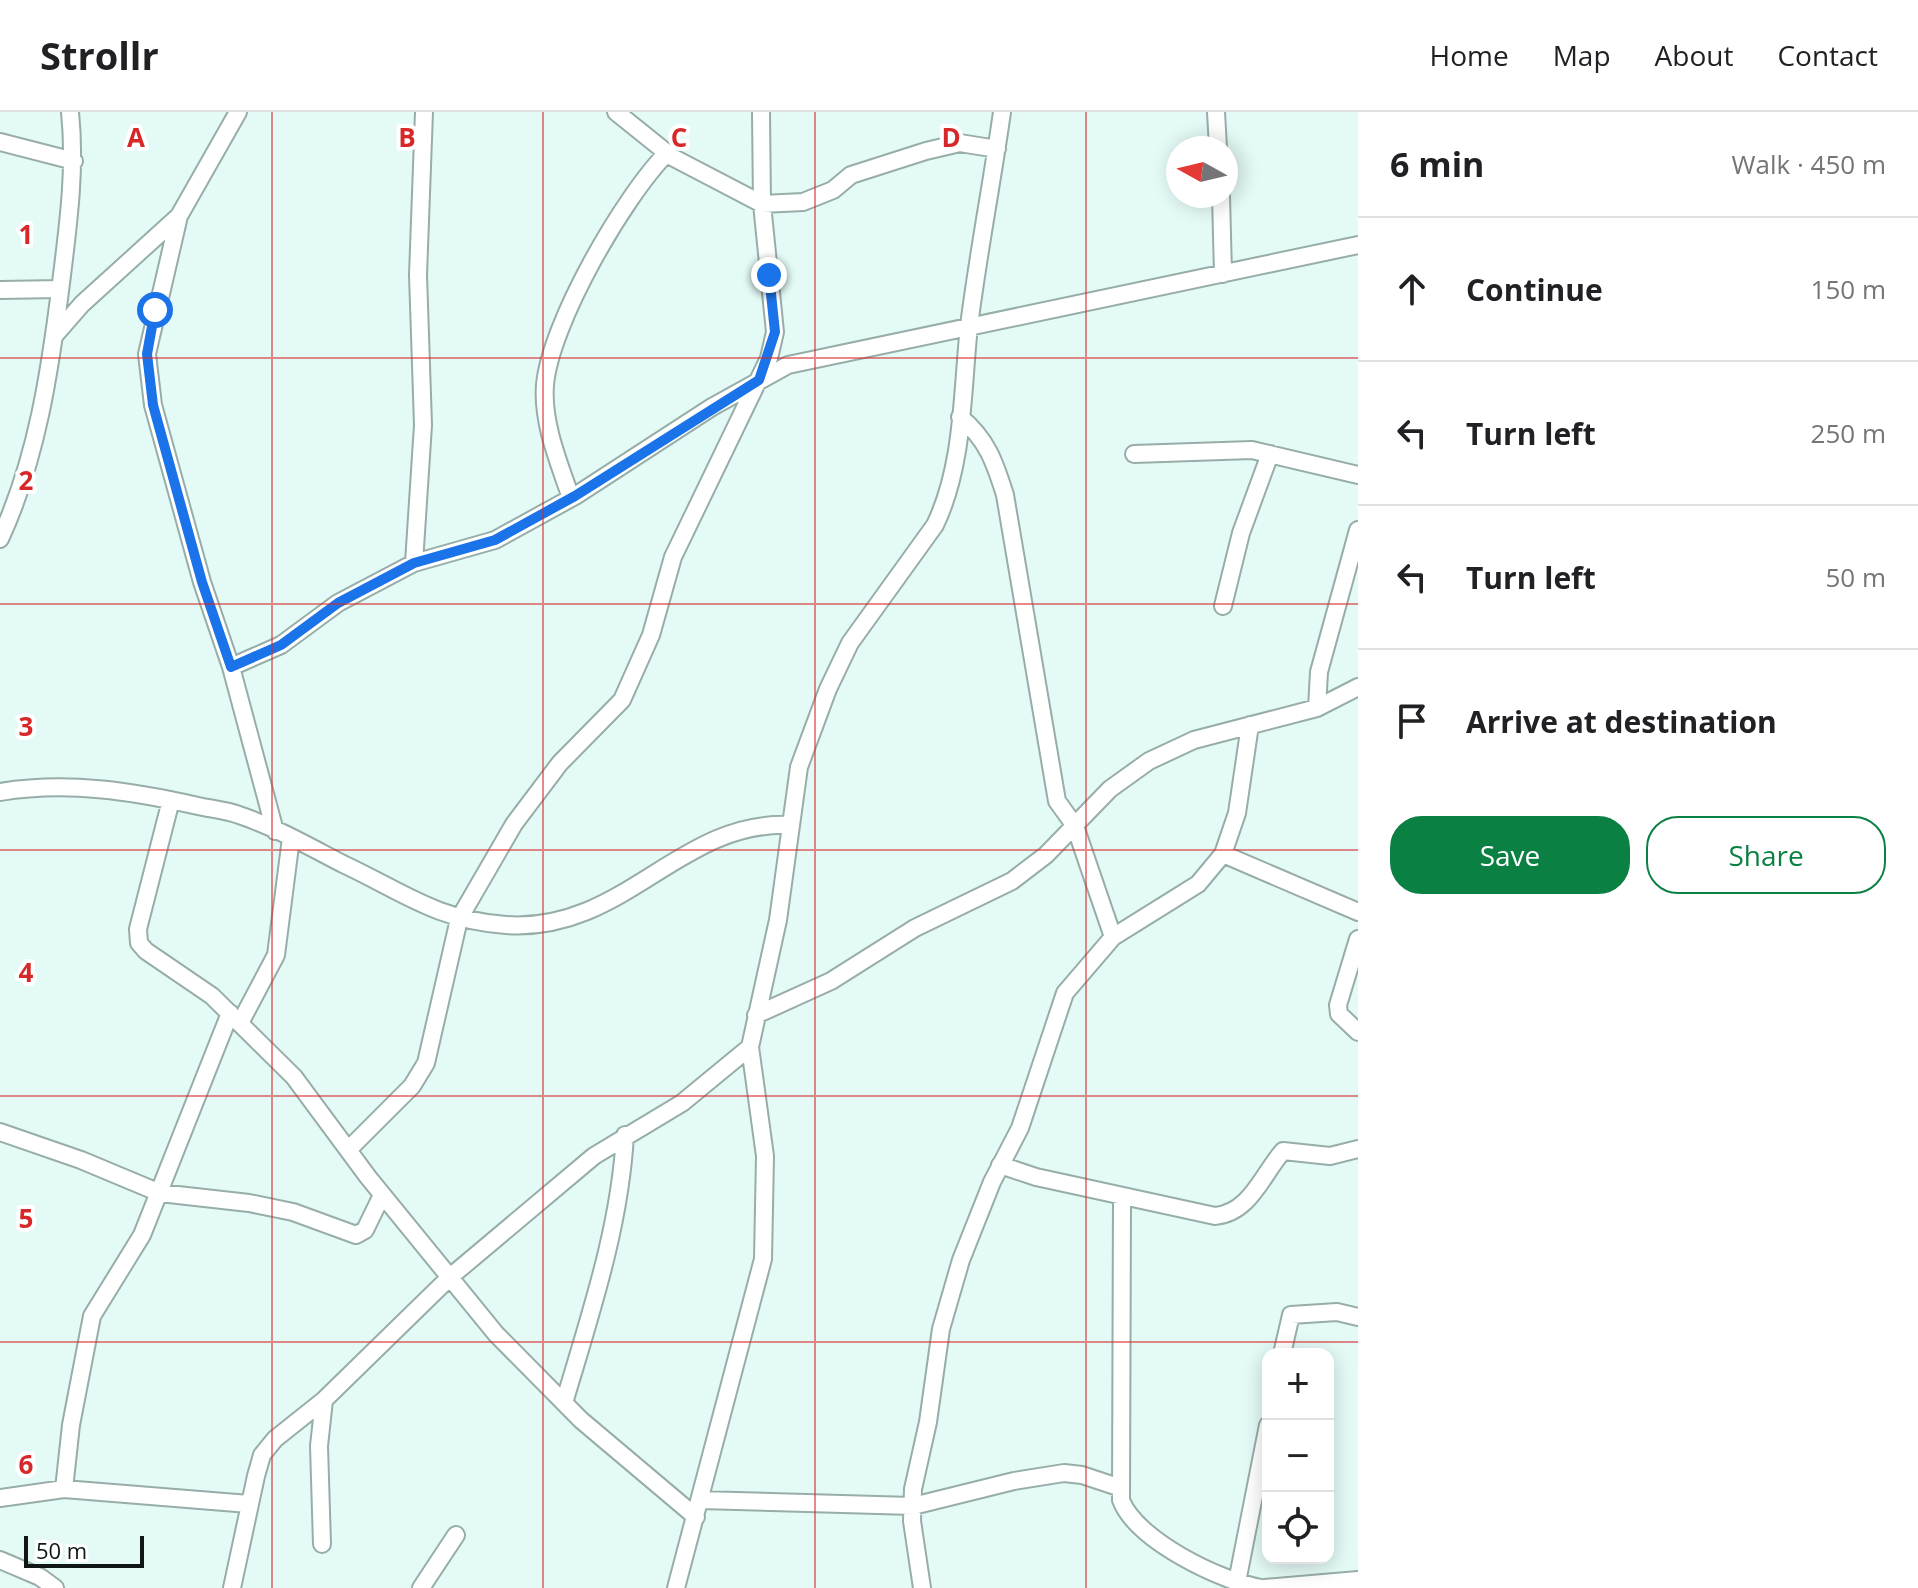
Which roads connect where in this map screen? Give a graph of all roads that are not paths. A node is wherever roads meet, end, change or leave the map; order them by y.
1 (70, 112) edge
2 (238, 112) edge
3 (424, 112) edge
4 (616, 112) edge
5 (761, 112) edge
6 (1002, 112) edge
7 (1216, 112) edge
8 (1217, 136) edge
9 (0, 142) edge
10 (997, 149) junction
11 (667, 153) junction
12 (74, 161) junction
13 (762, 204) junction
14 (1221, 208) edge
15 (179, 216) junction
16 (1358, 245) edge
17 (138, 253) junction
18 (163, 272) junction
19 (1223, 274) junction
20 (0, 290) edge
21 (60, 294) junction
22 (82, 304) junction
23 (969, 327) junction
24 (53, 336) junction
25 (759, 380) junction
26 (960, 417) junction
27 (1134, 454) dead end
28 (1270, 454) junction
29 (1358, 475) edge
30 (571, 498) junction
31 (1358, 530) edge
32 (0, 539) edge
33 (414, 563) junction
34 (1223, 606) dead end
35 (231, 667) junction
36 (1358, 687) edge
37 (1317, 708) junction
38 (1250, 725) junction
39 (0, 792) edge
40 (171, 800) junction
41 (790, 825) junction
42 (1075, 826) junction
43 (275, 831) junction
44 (291, 838) junction
45 (1223, 854) junction
46 (1358, 912) edge
47 (459, 919) junction
48 (1113, 937) junction
49 (1358, 939) edge
50 (756, 1015) junction
51 (235, 1018) junction
52 (1358, 1032) edge
53 (750, 1047) junction
54 (0, 1132) edge
55 (625, 1135) junction
56 (1358, 1149) edge
57 (348, 1150) junction
58 (1000, 1165) junction
59 (160, 1193) junction
60 (382, 1195) junction
61 (1122, 1197) junction
62 (450, 1277) junction
63 (1358, 1317) edge
64 (1283, 1348) edge
65 (324, 1400) junction
66 (564, 1403) junction
67 (1262, 1455) edge
68 (1121, 1488) junction
69 (64, 1489) junction
70 (0, 1498) edge
71 (700, 1500) junction
72 (249, 1504) junction
73 (913, 1506) junction
74 (696, 1517) junction
75 (456, 1535) dead end
76 (322, 1544) dead end
77 (0, 1560) edge
78 (1358, 1580) edge
79 (1237, 1582) junction
80 (55, 1588) edge
81 (232, 1588) edge
82 (421, 1588) edge
83 (676, 1588) edge
84 (922, 1588) edge
85 (1263, 1588) edge

1 - 12 street
2 - 15 street
3 - 33 street
4 - 11 street
5 - 13 street
6 - 10 street
7 - 8 street
9 - 12 street
10 - 13 street
10 - 23 street
11 - 13 street
11 - 30 street
12 - 21 street
13 - 25 street
14 - 19 street
15 - 17 street
15 - 18 street
16 - 19 street
17 - 18 street
17 - 22 street
18 - 35 street
19 - 23 street
20 - 21 street
21 - 22 street
21 - 24 street
22 - 24 street
23 - 25 street
23 - 26 street
24 - 32 street
25 - 30 street
25 - 47 street
26 - 41 street
26 - 42 street
27 - 28 street
28 - 29 street
28 - 34 street
30 - 33 street
31 - 37 street
33 - 35 street
35 - 43 street
36 - 37 street
37 - 38 street
38 - 42 street
38 - 45 street
39 - 40 street
40 - 43 street
40 - 51 street
41 - 47 street
41 - 50 street
42 - 48 street
42 - 50 street
43 - 44 street
44 - 47 street
44 - 51 street
45 - 46 street
45 - 48 street
47 - 57 street
48 - 58 street
49 - 52 street
50 - 53 street
51 - 57 street
51 - 59 street
53 - 55 street
53 - 71 street
54 - 59 street
55 - 62 street
55 - 66 street
56 - 61 street
57 - 60 street
58 - 61 street
58 - 73 street
59 - 60 street
59 - 69 street
60 - 62 street
61 - 68 street
62 - 65 street
62 - 66 street
63 - 64 street
65 - 72 street
65 - 76 street
66 - 74 street
67 - 79 street
68 - 73 street
68 - 79 street
69 - 70 street
69 - 72 street
71 - 73 street
71 - 74 street
72 - 81 street
73 - 84 street
74 - 83 street
75 - 82 street
77 - 80 street
78 - 85 street
79 - 85 street

